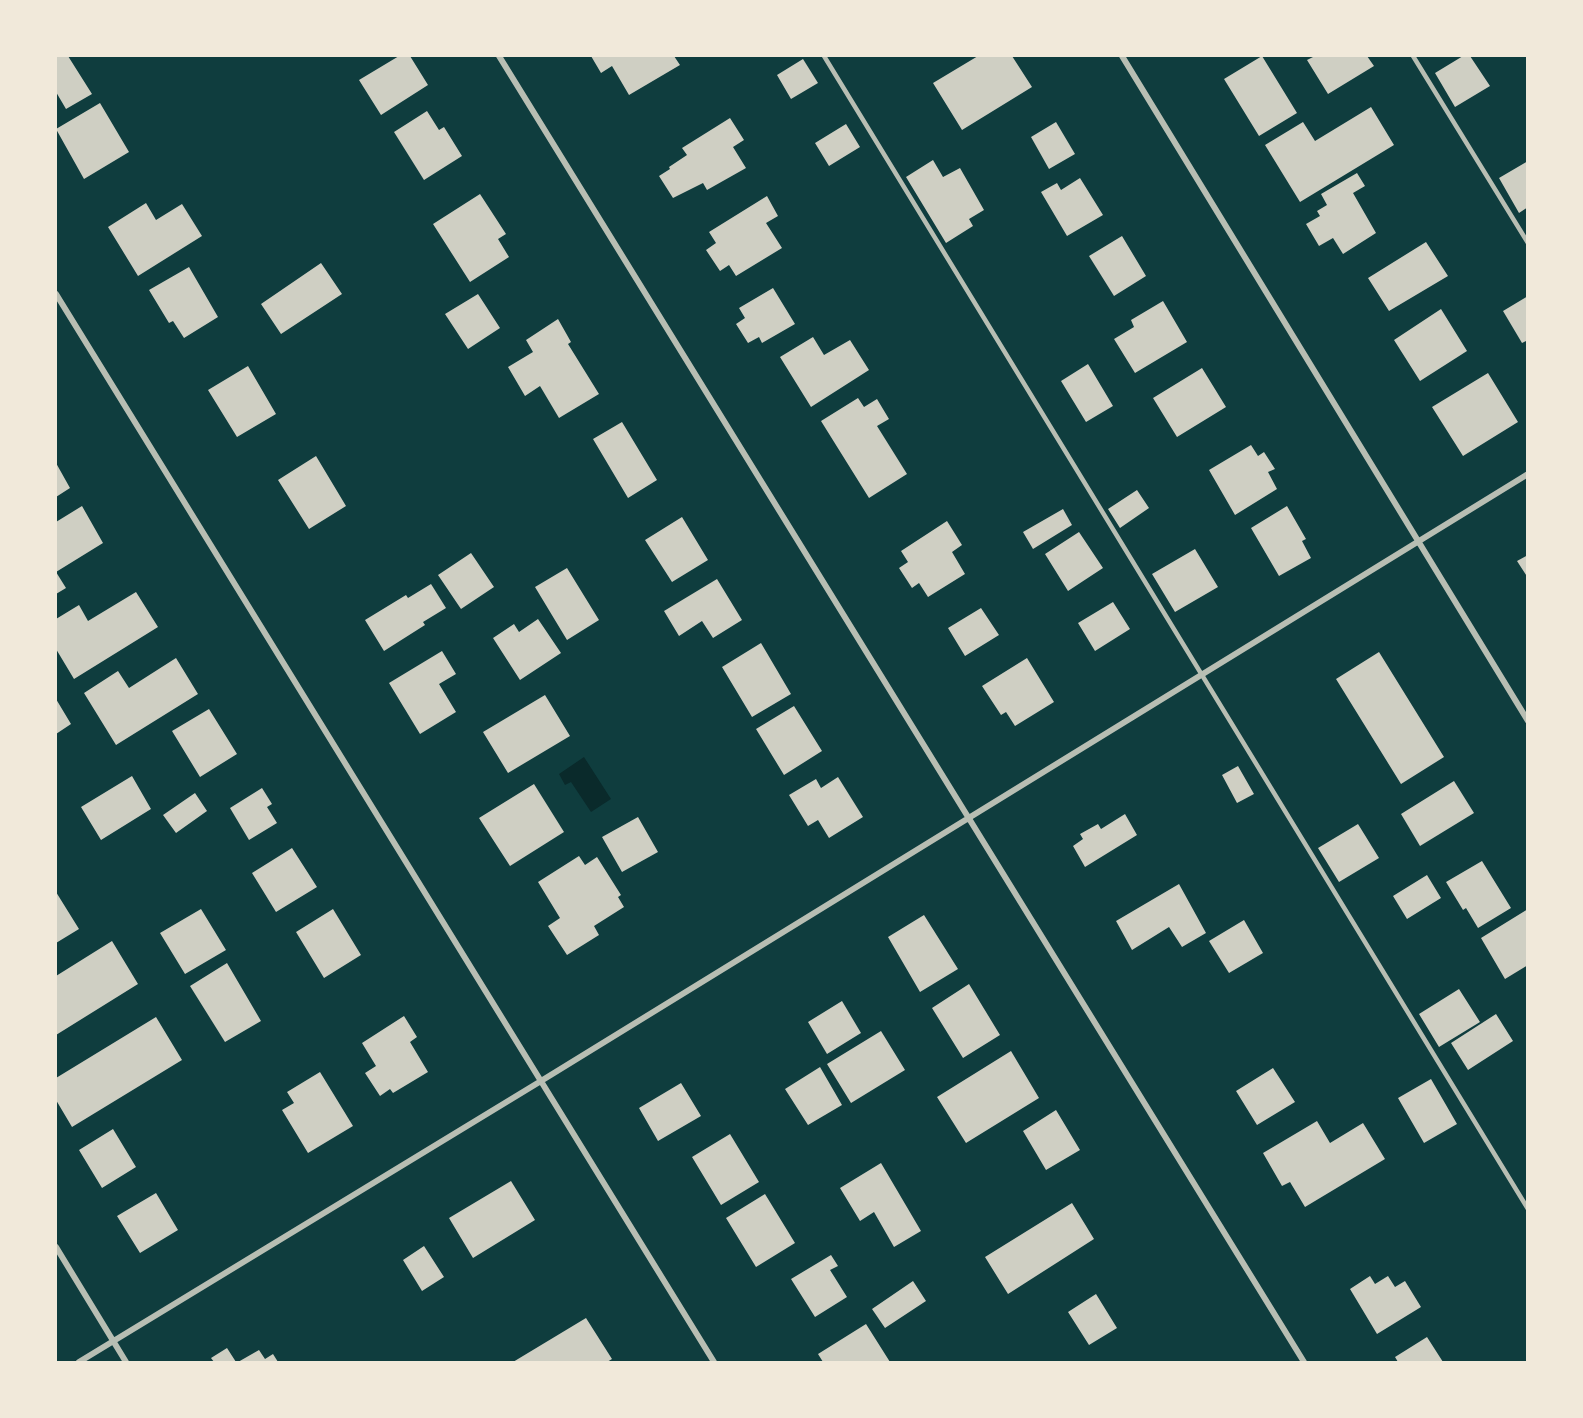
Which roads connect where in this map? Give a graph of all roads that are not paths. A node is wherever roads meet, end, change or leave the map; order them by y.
1 (499, 56) edge
2 (824, 56) edge
3 (1122, 56) edge
4 (1413, 56) edge
5 (1527, 243) edge
6 (56, 294) edge
7 (1527, 474) edge
8 (1418, 541) junction
9 (1202, 674) junction
10 (1527, 720) edge
11 (969, 817) junction
12 (541, 1081) junction
13 (1527, 1209) edge
14 (56, 1247) edge
15 (113, 1341) junction
16 (79, 1362) edge
17 (126, 1362) edge
18 (714, 1362) edge
19 (1304, 1362) edge

1 - 11 street
2 - 9 lane
3 - 8 street
4 - 5 lane
6 - 12 street
7 - 8 street
8 - 9 street
8 - 10 street
9 - 11 street
9 - 13 lane
11 - 12 street
11 - 19 street
12 - 15 street
12 - 18 street
14 - 15 street
15 - 16 street
15 - 17 street

